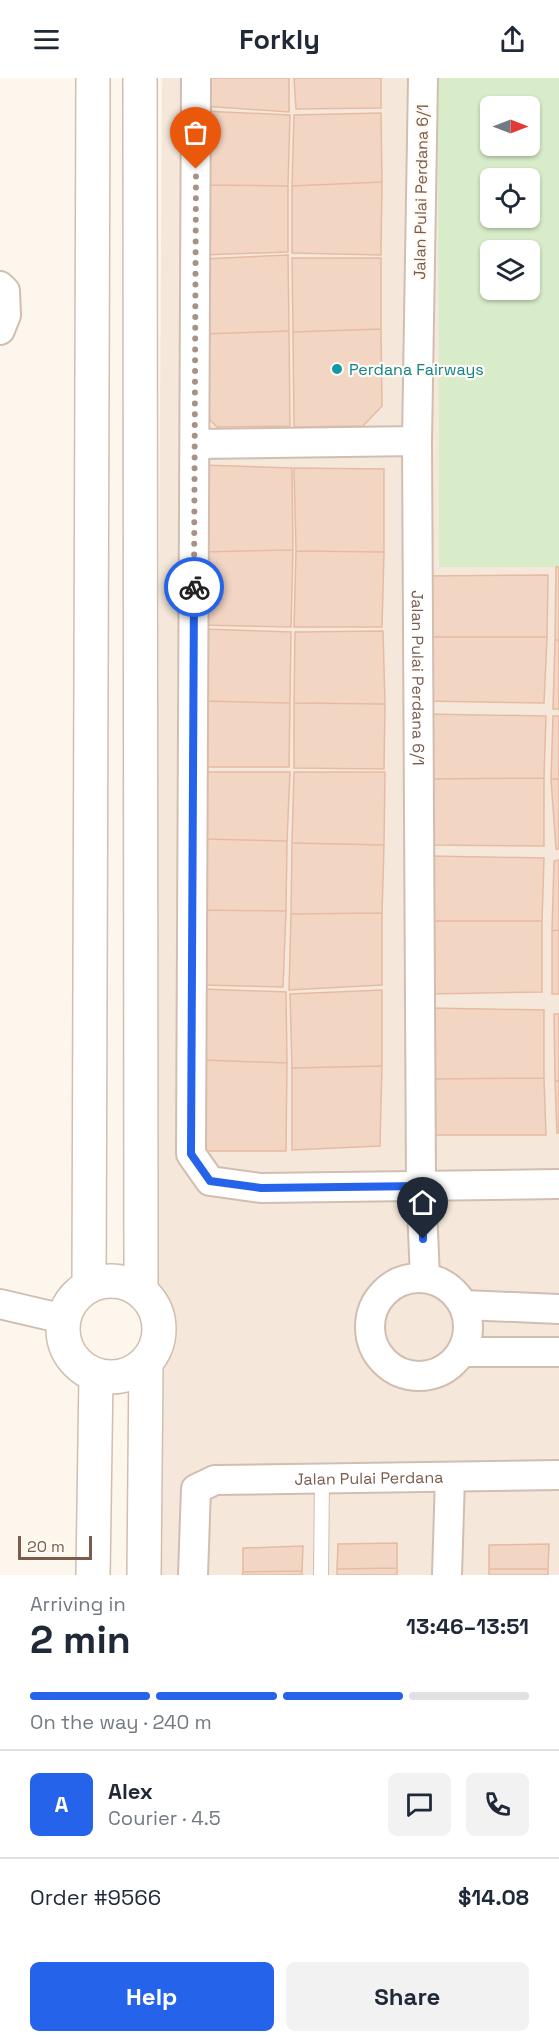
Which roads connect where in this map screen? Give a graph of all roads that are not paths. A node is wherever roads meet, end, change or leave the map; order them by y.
1 (93, 78) edge
2 (140, 78) edge
3 (196, 78) edge
4 (423, 78) edge
5 (0, 286) edge
6 (0, 330) edge
7 (417, 441) junction
8 (195, 444) junction
9 (559, 1184) edge
10 (422, 1186) junction
11 (425, 1277) junction
12 (89, 1286) junction
13 (141, 1291) junction
14 (0, 1304) edge
15 (464, 1305) junction
16 (559, 1309) edge
17 (64, 1319) junction
18 (462, 1352) junction
19 (559, 1352) edge
20 (146, 1364) junction
21 (96, 1375) junction
22 (559, 1475) edge
23 (450, 1477) junction
24 (322, 1479) junction
25 (93, 1575) edge
26 (144, 1575) edge
27 (193, 1575) edge
28 (321, 1575) edge
29 (447, 1575) edge

1 - 12 street
2 - 13 street
3 - 8 street
4 - 7 street, Jalan Pulai Perdana 6/1
5 - 6 street
7 - 8 street
7 - 10 street, Jalan Pulai Perdana 6/1
8 - 10 street
9 - 10 street
10 - 11 street, Jalan Pulai Perdana 6/1
11 - 15 street
11 - 18 street
12 - 13 street
12 - 17 street
13 - 20 street
14 - 17 street
15 - 16 street
15 - 18 street
17 - 21 street
18 - 19 street
20 - 21 street
20 - 26 street
21 - 25 street
22 - 23 street, Jalan Pulai Perdana
23 - 24 street, Jalan Pulai Perdana
23 - 29 street
24 - 27 street, Jalan Pulai Perdana
24 - 28 lane

